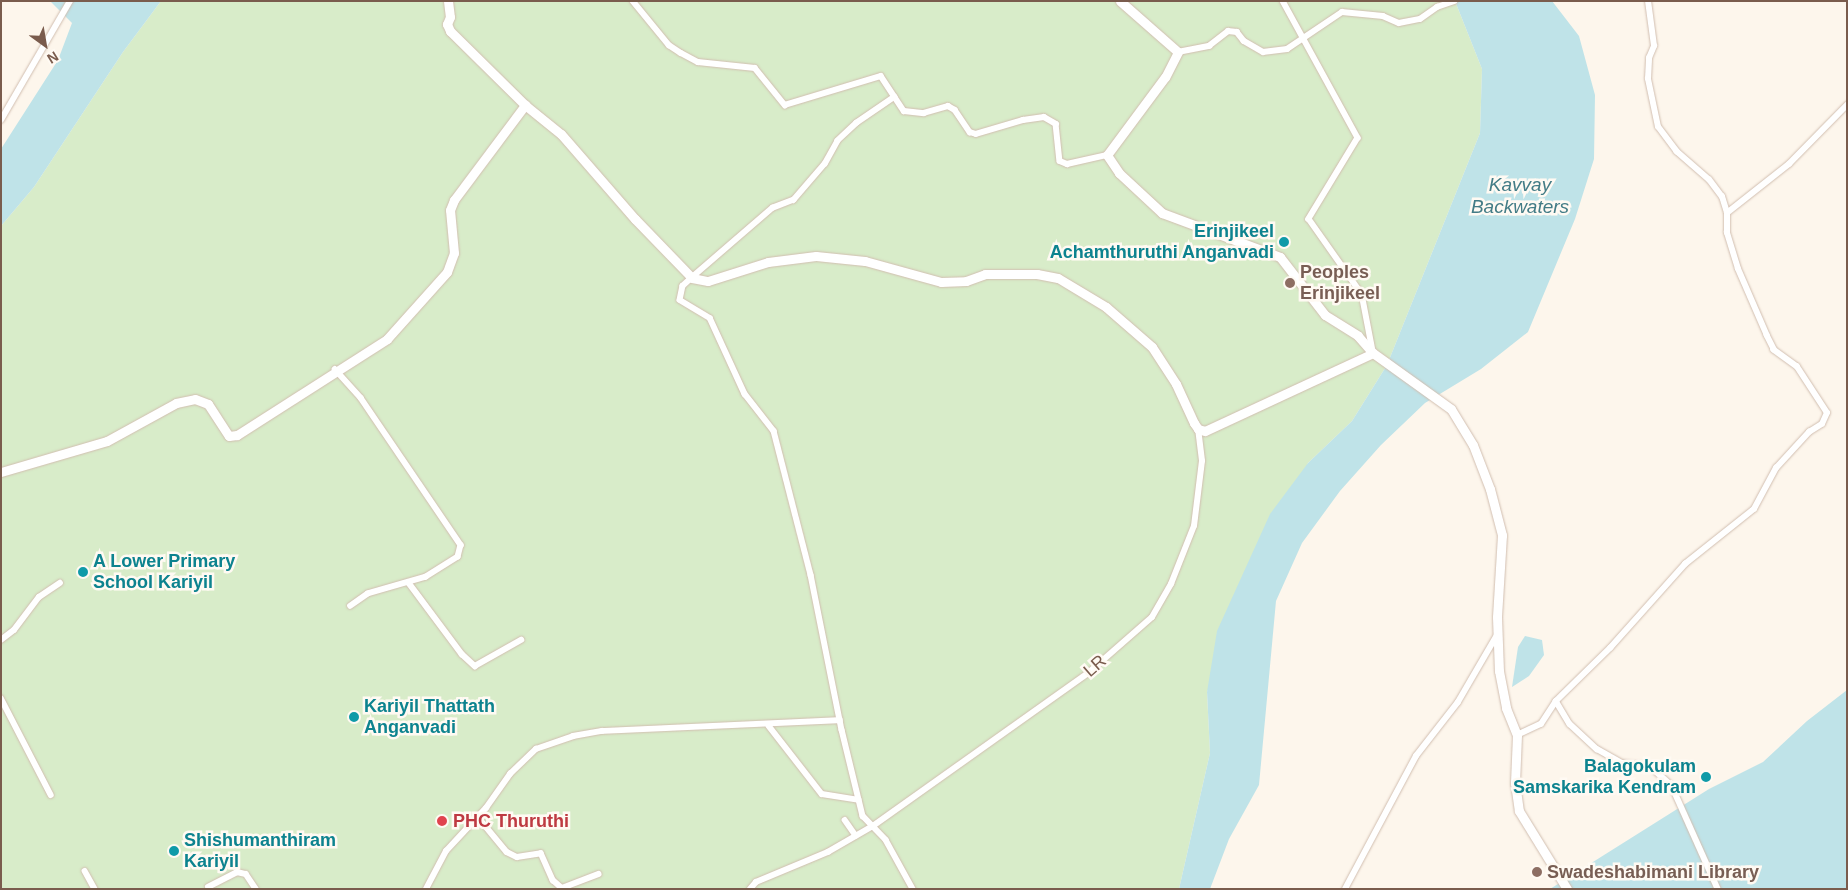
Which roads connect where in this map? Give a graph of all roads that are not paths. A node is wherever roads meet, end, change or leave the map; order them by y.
1 (70, 1) edge
2 (448, 1) edge
3 (633, 1) edge
4 (1120, 1) edge
5 (1282, 1) edge
6 (1454, 1) edge
7 (1648, 1) edge
8 (1302, 39) junction
9 (1178, 52) junction
10 (895, 97) junction
11 (525, 105) junction
12 (1847, 105) edge
13 (4, 112) edge
14 (1, 120) edge
15 (1107, 155) junction
16 (1727, 213) junction
17 (692, 278) junction
18 (1373, 353) junction
19 (335, 369) junction
20 (1198, 429) junction
21 (1, 472) edge
22 (60, 583) dead end
23 (409, 583) junction
24 (351, 606) dead end
25 (1498, 633) junction
26 (1, 640) edge
27 (521, 640) dead end
28 (1, 698) edge
29 (1556, 700) junction
30 (840, 720) junction
31 (769, 726) junction
32 (1517, 735) junction
33 (51, 795) dead end
34 (859, 800) junction
35 (478, 817) junction
36 (845, 820) dead end
37 (873, 826) junction
38 (856, 836) junction
39 (85, 871) dead end
40 (598, 874) dead end
41 (208, 887) dead end
42 (95, 889) edge
43 (256, 889) edge
44 (426, 889) edge
45 (750, 889) edge
46 (912, 889) edge
47 (1345, 889) edge
48 (1568, 889) edge
49 (1718, 889) edge

1 - 13 street
2 - 11 street
3 - 10 street
4 - 9 street
5 - 8 street
6 - 8 street
7 - 16 street
8 - 9 street
8 - 18 street
9 - 15 street
10 - 15 street
10 - 17 street
11 - 17 street
11 - 19 street
12 - 16 street
13 - 14 street
15 - 18 street
16 - 29 street
17 - 20 street
17 - 30 street
18 - 20 street
18 - 25 street
19 - 21 street
19 - 23 street
20 - 37 street, LR
22 - 26 street
23 - 24 street
23 - 27 street
25 - 32 street
25 - 47 street
28 - 33 street
29 - 32 street
29 - 49 street
30 - 31 street
30 - 34 street
31 - 34 street
31 - 35 street
32 - 48 street
34 - 37 street
35 - 40 street
35 - 44 street
36 - 38 street
37 - 38 street, LR
37 - 46 street
38 - 45 street, LR
39 - 42 street
41 - 43 street

